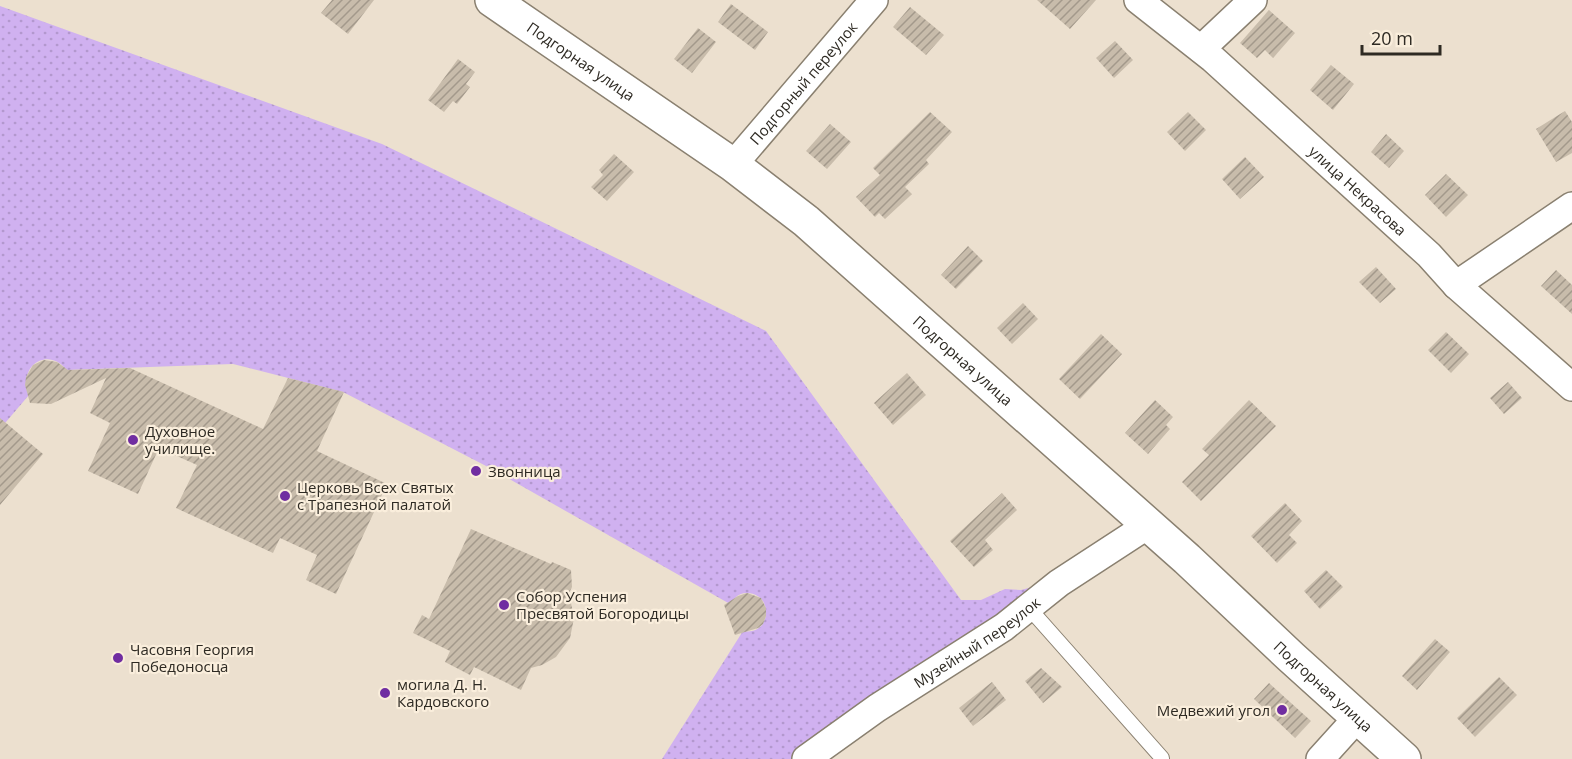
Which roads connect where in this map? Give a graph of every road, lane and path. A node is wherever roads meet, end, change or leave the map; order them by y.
1 (492, 0) edge
2 (874, 0) edge
3 (1138, 0) edge
4 (1253, 0) edge
5 (1201, 49) junction
6 (733, 165) junction
7 (1572, 206) edge
8 (1456, 285) junction
9 (1572, 387) edge
10 (1148, 525) junction
11 (1029, 608) junction
12 (1358, 717) junction
13 (1162, 758) edge
14 (806, 759) edge
15 (1320, 759) edge
16 (1404, 759) edge

1 - 6 main road, Подгорная улица
2 - 6 street, Подгорный переулок
3 - 5 street, улица Некрасова
4 - 5 street
5 - 8 street, улица Некрасова
6 - 10 main road, Подгорная улица
7 - 8 street
8 - 9 street, улица Некрасова
10 - 11 street, Музейный переулок
10 - 12 main road, Подгорная улица
11 - 13 lane
11 - 14 street, Музейный переулок
12 - 15 street
12 - 16 main road, Подгорная улица

